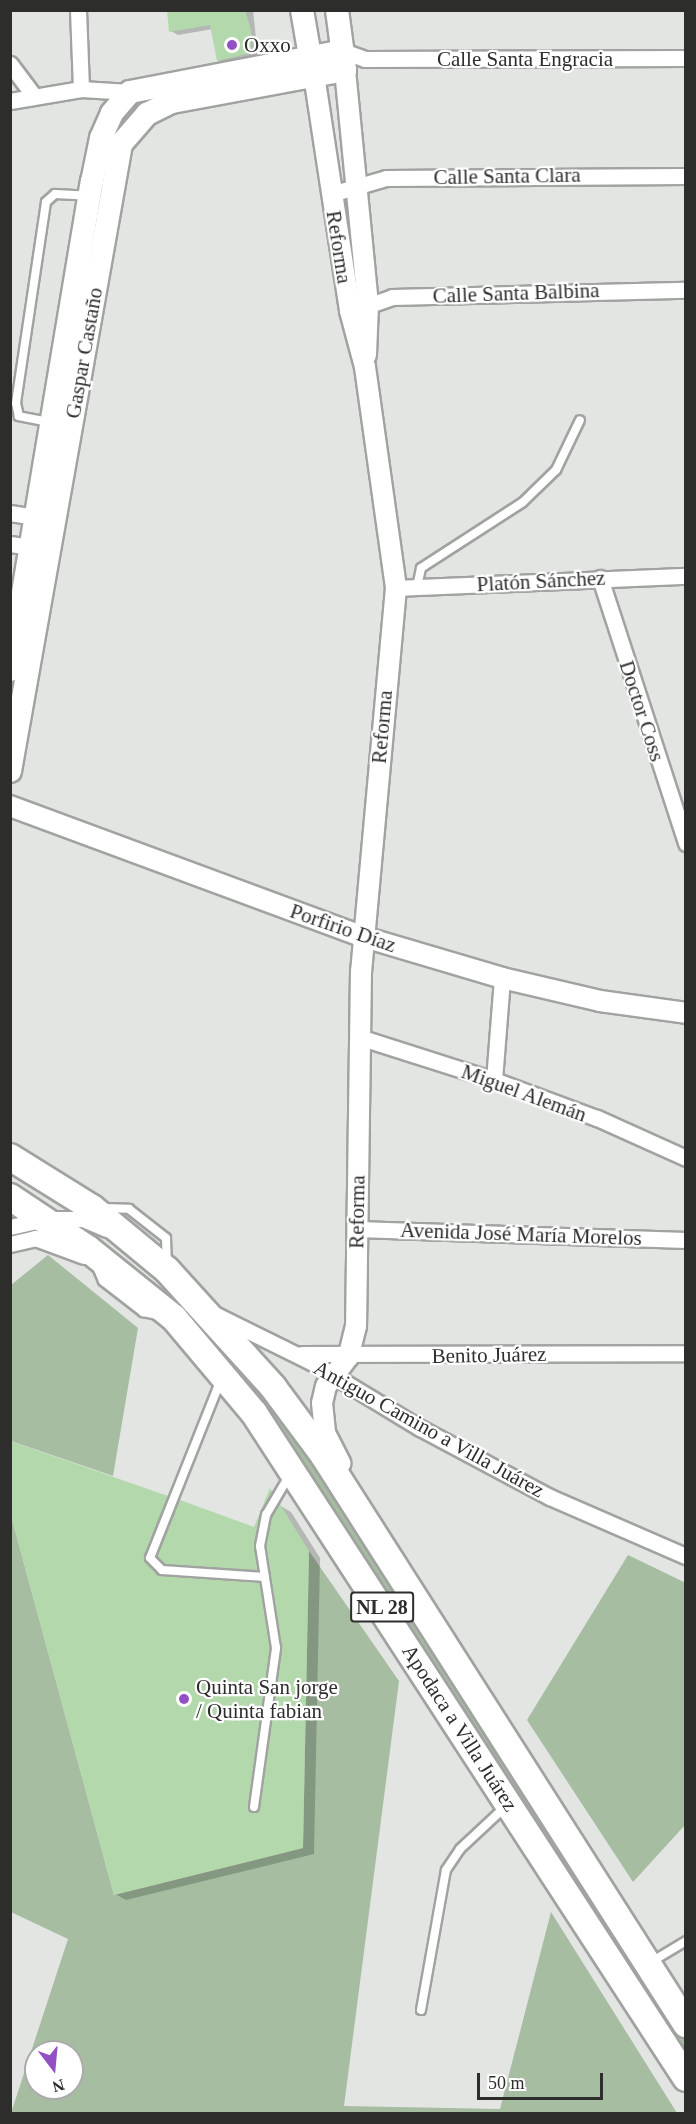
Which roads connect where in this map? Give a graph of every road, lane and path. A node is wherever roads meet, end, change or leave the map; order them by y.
1 (78, 10) edge
2 (302, 10) edge
3 (337, 10) edge
4 (686, 58) edge
5 (344, 60) junction
6 (10, 64) edge
7 (312, 65) junction
8 (81, 89) junction
9 (130, 92) junction
10 (33, 95) junction
11 (10, 100) edge
12 (686, 176) edge
13 (358, 186) junction
14 (331, 194) junction
15 (101, 198) junction
16 (686, 290) edge
17 (359, 308) junction
18 (580, 420) dead end
19 (62, 424) junction
20 (10, 513) edge
21 (46, 518) junction
22 (10, 544) edge
23 (42, 548) junction
24 (686, 576) edge
25 (600, 578) junction
26 (417, 587) junction
27 (396, 588) junction
28 (10, 670) edge
29 (10, 771) edge
30 (10, 806) edge
31 (686, 843) edge
32 (364, 937) junction
33 (502, 978) junction
34 (686, 1013) edge
35 (360, 1037) junction
36 (494, 1080) junction
37 (10, 1157) edge
38 (686, 1158) edge
39 (10, 1197) edge
40 (45, 1219) junction
41 (10, 1227) edge
42 (357, 1229) junction
43 (686, 1240) edge
44 (10, 1244) edge
45 (97, 1258) junction
46 (170, 1272) junction
47 (208, 1311) junction
48 (293, 1353) junction
49 (686, 1353) edge
50 (345, 1357) junction
51 (223, 1376) junction
52 (334, 1376) junction
53 (292, 1471) junction
54 (351, 1500) junction
55 (686, 1556) edge
56 (265, 1577) junction
57 (508, 1804) junction
58 (254, 1807) dead end
59 (684, 1944) edge
60 (647, 1964) junction
61 (421, 2010) dead end
62 (683, 2015) edge
63 (686, 2078) edge

1 - 8 street
2 - 7 main road
3 - 5 main road
4 - 5 street, Calle Santa Engracia
5 - 7 main road, Gaspar Castaño
5 - 13 street
6 - 10 street
7 - 9 main road, Gaspar Castaño
7 - 14 street, Reforma
7 - 15 main road, Gaspar Castaño
8 - 9 street
8 - 10 street
9 - 15 main road, Gaspar Castaño
10 - 11 street
12 - 13 street, Calle Santa Clara
13 - 14 street, Calle Santa Clara
13 - 17 street
14 - 17 street, Reforma
15 - 19 main road, Gaspar Castaño
15 - 19 lane
16 - 17 street, Calle Santa Balbina
17 - 27 street, Reforma
18 - 26 lane
19 - 21 main road, Gaspar Castaño
20 - 21 street
21 - 23 main road, Gaspar Castaño
22 - 23 street
23 - 28 main road, Gaspar Castaño
23 - 29 main road, Gaspar Castaño
24 - 25 street, Platón Sánchez
25 - 26 street, Platón Sánchez
25 - 31 street, Doctor Coss
26 - 27 street, Platón Sánchez
27 - 32 street, Reforma
30 - 32 street, Porfirio Díaz
32 - 33 street, Porfirio Díaz
32 - 35 street, Reforma
33 - 34 street, Porfirio Díaz
33 - 36 street
35 - 36 street, Miguel Alemán
35 - 42 street, Reforma
36 - 38 street, Miguel Alemán
37 - 46 main road, Apodaca a Villa Juárez / NL 28
39 - 40 main road, Apodaca a Villa Juárez / NL 28
40 - 41 street
40 - 45 main road, Apodaca a Villa Juárez / NL 28
40 - 46 street
42 - 43 street, Avenida José María Morelos
42 - 50 street, Reforma
44 - 45 street
45 - 51 main road, Apodaca a Villa Juárez / NL 28
46 - 47 main road, Apodaca a Villa Juárez / NL 28
47 - 48 street, Antiguo Camino a Villa Juárez
47 - 54 main road, Apodaca a Villa Juárez / NL 28
48 - 50 street, Benito Juárez
48 - 52 street, Antiguo Camino a Villa Juárez
49 - 50 street, Benito Juárez
50 - 52 street
51 - 53 main road, Apodaca a Villa Juárez / NL 28
51 - 56 lane
52 - 54 street
52 - 55 street, Antiguo Camino a Villa Juárez
53 - 56 lane
53 - 57 main road, Apodaca a Villa Juárez / NL 28
54 - 60 main road, Apodaca a Villa Juárez / NL 28
56 - 58 lane
57 - 61 lane
57 - 63 main road, Apodaca a Villa Juárez / NL 28
59 - 60 lane
60 - 62 main road, Apodaca a Villa Juárez / NL 28

